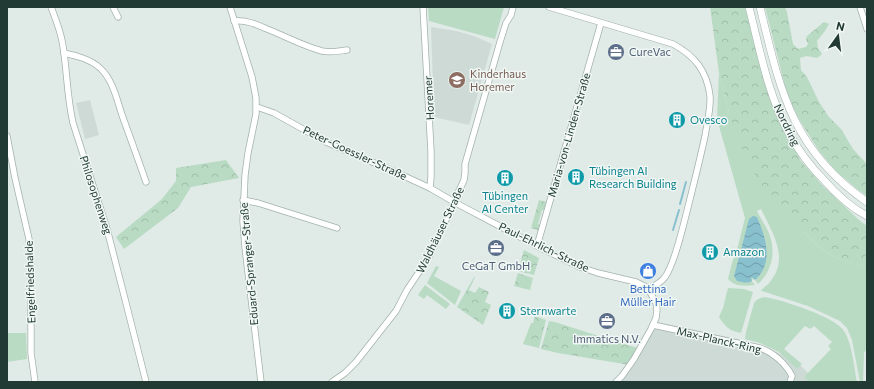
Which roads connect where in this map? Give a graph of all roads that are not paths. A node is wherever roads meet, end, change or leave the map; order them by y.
1 (51, 7) edge
2 (114, 7) edge
3 (230, 7) edge
4 (423, 7) edge
5 (513, 7) edge
6 (549, 7) edge
7 (749, 7) edge
8 (760, 7) edge
9 (860, 7) edge
10 (118, 17) dead end
11 (234, 21) junction
12 (602, 23) junction
13 (867, 28) edge
14 (347, 50) dead end
15 (64, 53) junction
16 (257, 107) junction
17 (7, 136) edge
18 (146, 182) dead end
19 (430, 188) junction
20 (243, 200) junction
21 (454, 202) junction
22 (867, 202) edge
23 (867, 216) edge
24 (337, 228) dead end
25 (537, 246) junction
26 (648, 289) junction
27 (653, 325) junction
28 (791, 379) edge
29 (335, 381) edge
30 (35, 382) edge
31 (146, 382) edge
32 (261, 382) edge
33 (616, 382) edge

1 - 15 street, Philosophenweg
2 - 10 street
3 - 11 street, Eduard-Spranger-Straße
4 - 19 street, Horemer
5 - 21 street, Waldhäuser Straße
6 - 12 street
7 - 23 street, Nordring
8 - 22 street, Nordring
9 - 13 street
11 - 14 street
11 - 16 street, Eduard-Spranger-Straße
12 - 25 street, Maria-von-Linden-Straße
12 - 26 street
15 - 18 street
15 - 31 street, Philosophenweg
16 - 19 street, Peter-Goessler-Straße
16 - 20 street, Eduard-Spranger-Straße
17 - 30 street, Engelfriedshalde
19 - 21 street, Peter-Goessler-Straße
20 - 24 street
20 - 32 street, Eduard-Spranger-Straße
21 - 25 street, Paul-Ehrlich-Straße
21 - 29 street, Waldhäuser Straße
25 - 26 street, Paul-Ehrlich-Straße
26 - 27 street
27 - 28 street, Max-Planck-Ring
27 - 33 street

